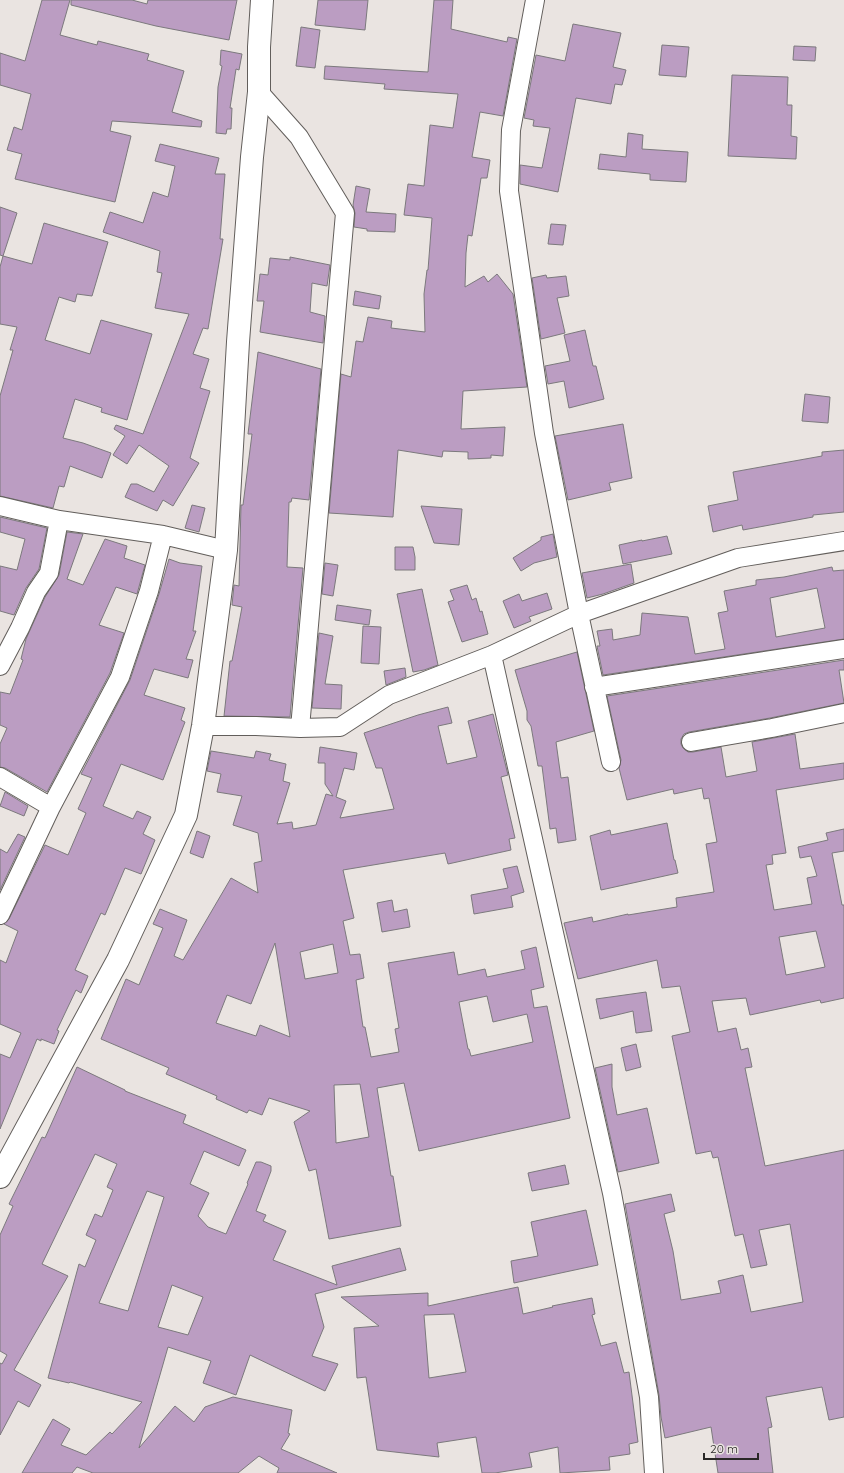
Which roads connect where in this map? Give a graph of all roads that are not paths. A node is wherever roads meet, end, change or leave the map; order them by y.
1 (262, 0) edge
2 (535, 0) edge
3 (259, 92) junction
4 (0, 506) edge
5 (59, 520) junction
6 (163, 535) junction
7 (844, 541) edge
8 (226, 550) junction
9 (579, 614) junction
10 (844, 649) edge
11 (492, 655) junction
12 (0, 666) edge
13 (594, 687) junction
14 (844, 713) edge
15 (203, 726) junction
16 (300, 728) junction
17 (691, 742) dead end
18 (612, 762) dead end
19 (0, 777) edge
20 (51, 807) junction
21 (0, 914) edge
22 (0, 1177) edge
23 (654, 1473) edge

1 - 3 street
2 - 9 street
3 - 8 street
3 - 16 street
4 - 5 street
5 - 6 street
5 - 12 street
6 - 8 street
6 - 20 street
7 - 9 street
8 - 15 street
9 - 11 street
9 - 13 street
10 - 13 street
11 - 16 street
11 - 23 street
13 - 18 street
14 - 17 street
15 - 16 street
15 - 22 street
19 - 20 street
20 - 21 street

